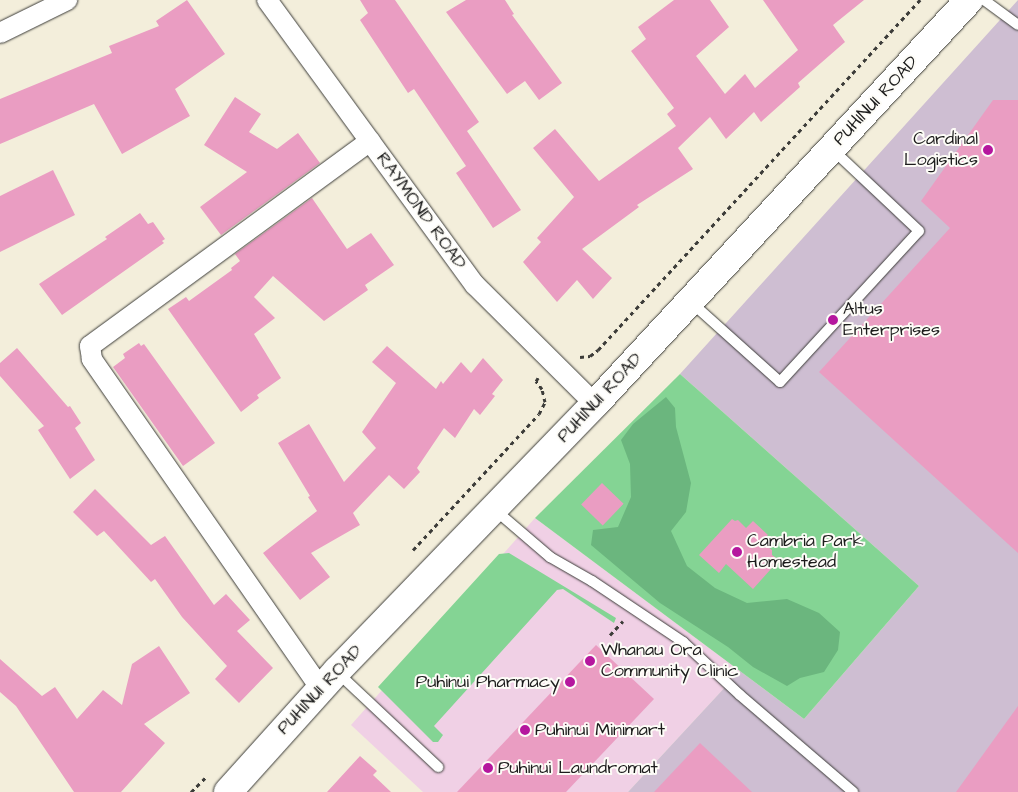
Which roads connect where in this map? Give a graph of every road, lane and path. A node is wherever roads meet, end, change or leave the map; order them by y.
1 (67, 0) edge
2 (267, 0) edge
3 (969, 0) edge
4 (984, 0) edge
5 (1018, 25) edge
6 (0, 33) edge
7 (370, 141) junction
8 (832, 149) junction
9 (690, 301) junction
10 (595, 404) junction
11 (494, 509) junction
12 (329, 680) junction
13 (438, 767) dead end
14 (228, 792) edge
15 (853, 792) edge

1 - 6 street
2 - 7 street, RAYMOND ROAD
3 - 8 main road, PUHINUI ROAD
4 - 5 lane
7 - 10 street, RAYMOND ROAD
7 - 12 street
8 - 9 main road, PUHINUI ROAD
8 - 9 lane
9 - 10 main road, PUHINUI ROAD
10 - 11 main road, PUHINUI ROAD
11 - 12 main road, PUHINUI ROAD
11 - 15 lane
12 - 13 lane
12 - 14 main road, PUHINUI ROAD

